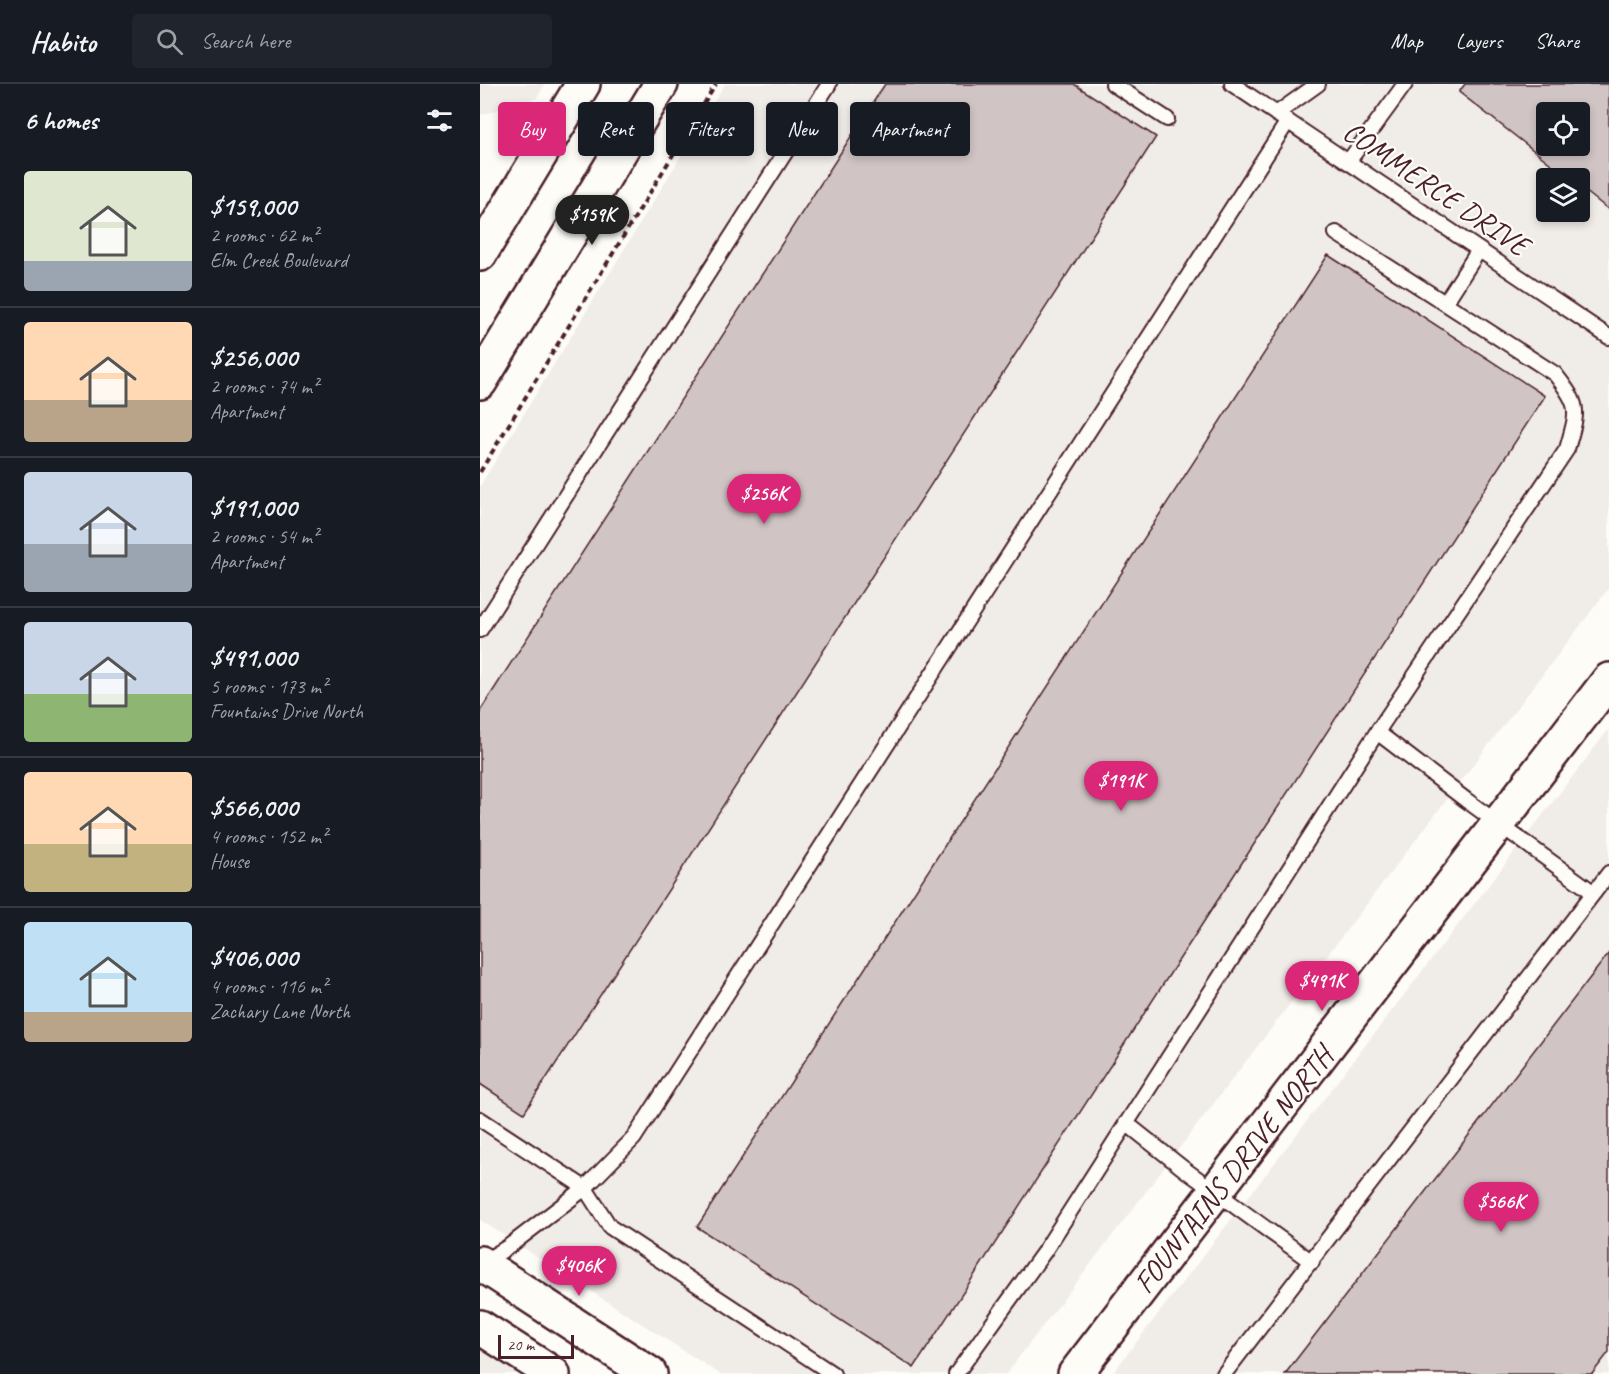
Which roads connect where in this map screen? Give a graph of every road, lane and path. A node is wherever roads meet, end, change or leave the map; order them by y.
1 (583, 84) edge
2 (661, 84) edge
3 (716, 84) edge
4 (829, 84) edge
5 (1113, 84) edge
6 (1232, 84) edge
7 (1318, 84) edge
8 (1406, 84) edge
9 (1276, 114) junction
10 (1167, 119) dead end
11 (1288, 122) junction
12 (1348, 162) junction
13 (1336, 232) dead end
14 (1479, 250) junction
15 (480, 254) edge
16 (1445, 303) junction
17 (1609, 337) edge
18 (480, 382) edge
19 (480, 472) edge
20 (480, 630) edge
21 (1609, 680) edge
22 (1377, 732) junction
23 (1499, 824) junction
24 (1609, 873) edge
25 (1594, 893) junction
26 (480, 1119) edge
27 (1126, 1123) junction
28 (585, 1188) junction
29 (1216, 1192) junction
30 (1312, 1262) junction
31 (480, 1264) edge
32 (480, 1327) edge
33 (553, 1374) edge
34 (650, 1374) edge
35 (833, 1374) edge
36 (956, 1374) edge
37 (1075, 1374) edge
38 (1224, 1374) edge

1 - 15 street
2 - 18 street
3 - 19 path
4 - 20 lane
5 - 10 lane
6 - 9 lane, COMMERCE DRIVE
7 - 9 lane
8 - 12 lane
9 - 11 lane, COMMERCE DRIVE
11 - 12 lane, COMMERCE DRIVE
11 - 28 lane
12 - 14 lane, COMMERCE DRIVE
13 - 16 lane
14 - 16 lane
14 - 17 lane, COMMERCE DRIVE
16 - 22 lane
21 - 23 street, FOUNTAINS DRIVE NORTH
22 - 23 lane
22 - 27 lane
23 - 25 lane
23 - 29 street, FOUNTAINS DRIVE NORTH
24 - 25 lane
25 - 30 lane
26 - 28 lane
27 - 29 lane
27 - 36 lane
28 - 31 lane
28 - 35 lane
29 - 30 lane
29 - 37 street, FOUNTAINS DRIVE NORTH
30 - 38 lane
31 - 34 street
32 - 33 street

